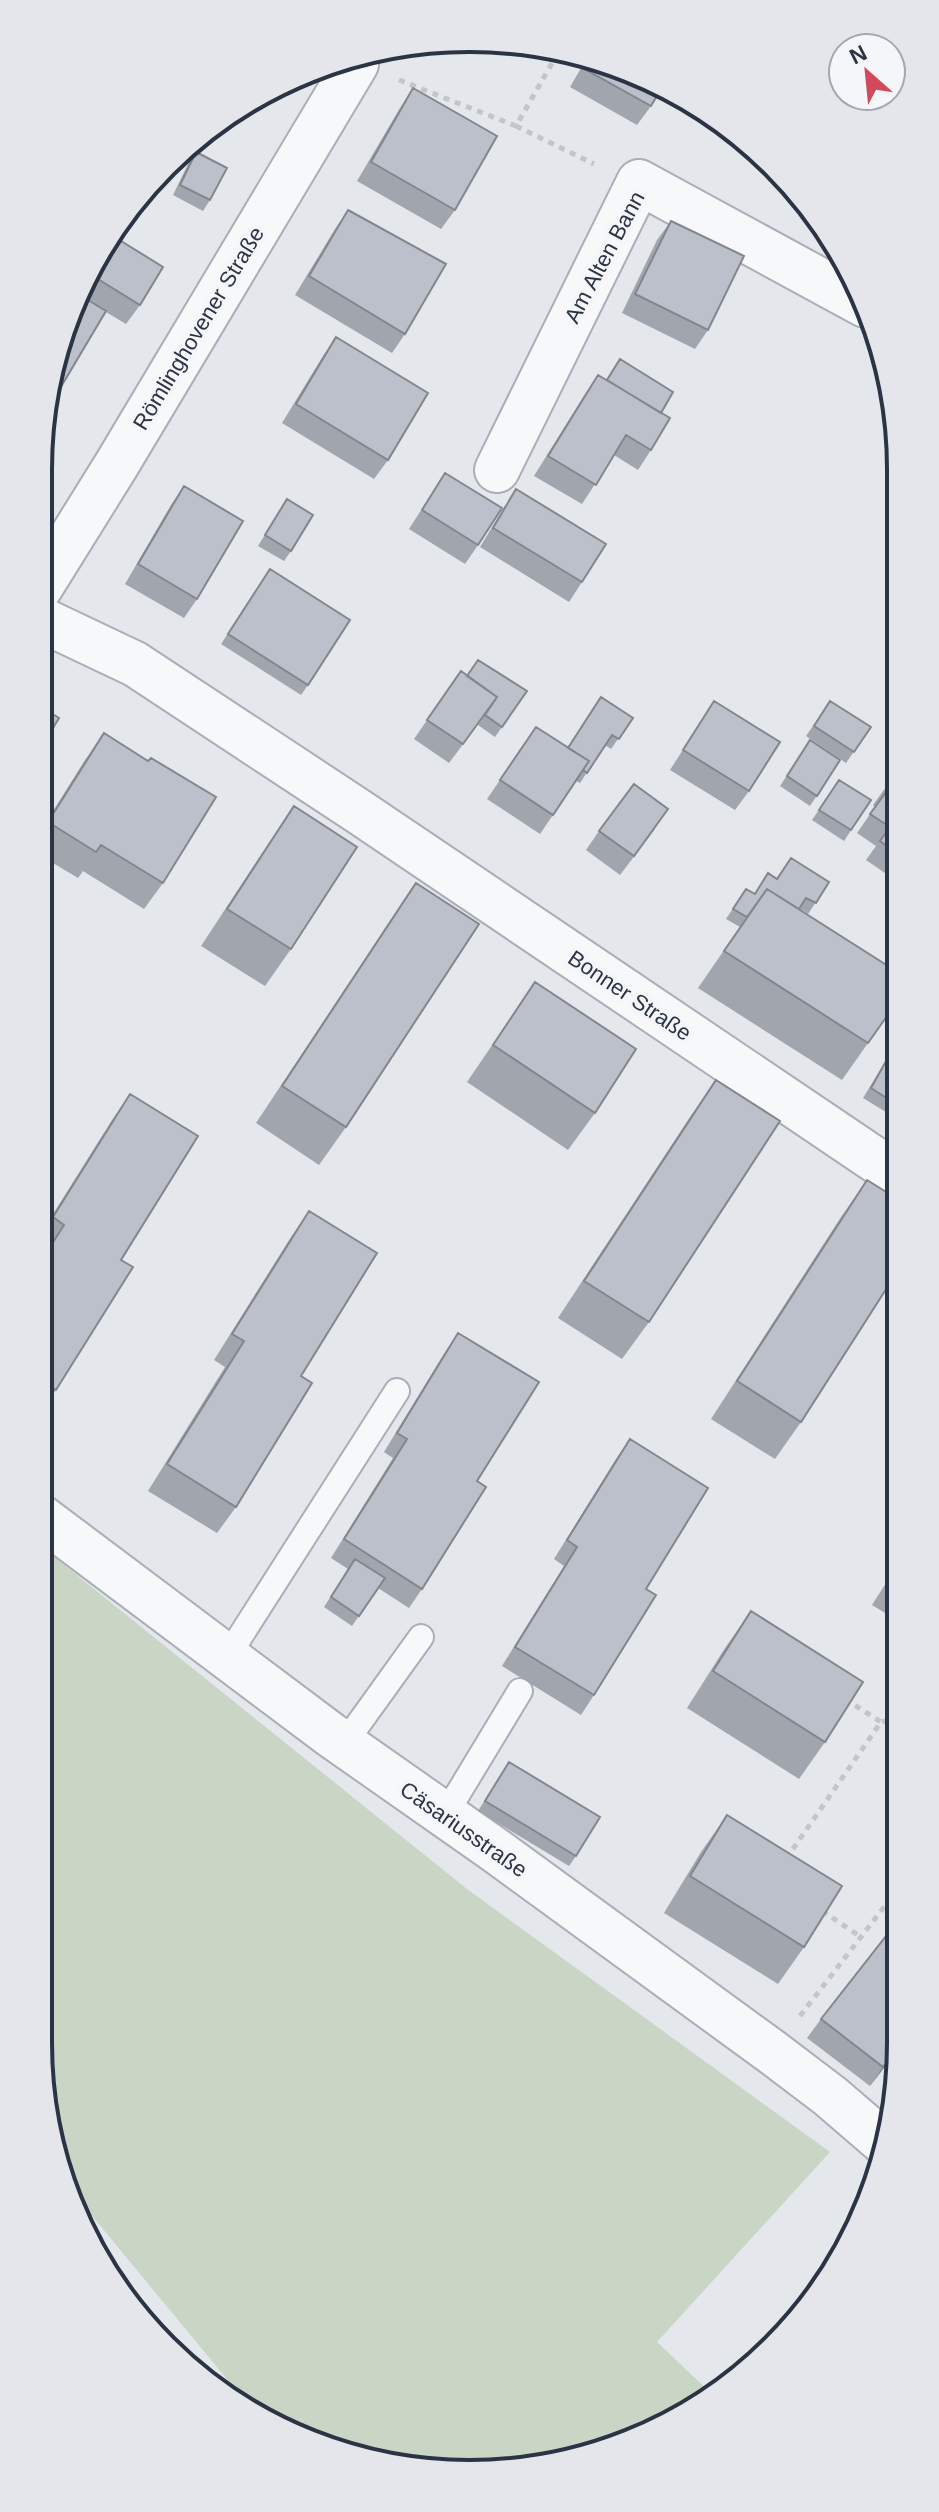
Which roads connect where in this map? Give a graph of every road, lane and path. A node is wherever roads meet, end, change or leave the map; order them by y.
1 (554, 61) edge
2 (361, 66) edge
3 (353, 68) edge
4 (516, 126) junction
5 (639, 182) junction
6 (849, 296) edge
7 (497, 470) dead end
8 (52, 568) edge
9 (52, 625) edge
10 (887, 1168) edge
11 (397, 1391) dead end
12 (52, 1526) edge
13 (421, 1637) dead end
14 (227, 1657) junction
15 (520, 1691) dead end
16 (844, 1698) edge
17 (887, 1721) edge
18 (881, 1722) junction
19 (344, 1744) junction
20 (445, 1815) junction
21 (782, 1865) edge
22 (811, 1903) edge
23 (887, 1903) edge
24 (861, 1937) junction
25 (772, 2052) junction
26 (876, 2136) edge

1 - 4 path
2 - 4 path
3 - 8 street, Römlinghovener Straße
4 - 5 path
5 - 6 street, Am Alten Bann
5 - 7 street, Am Alten Bann
9 - 10 street, Bonner Straße
11 - 14 lane
12 - 14 street, Cäsariusstraße
13 - 19 lane
14 - 19 street, Cäsariusstraße
15 - 20 lane
16 - 18 path
17 - 18 path
18 - 21 path
19 - 20 street, Cäsariusstraße
20 - 25 street, Cäsariusstraße
22 - 24 path
23 - 24 path
24 - 25 path
25 - 26 street, Cäsariusstraße

